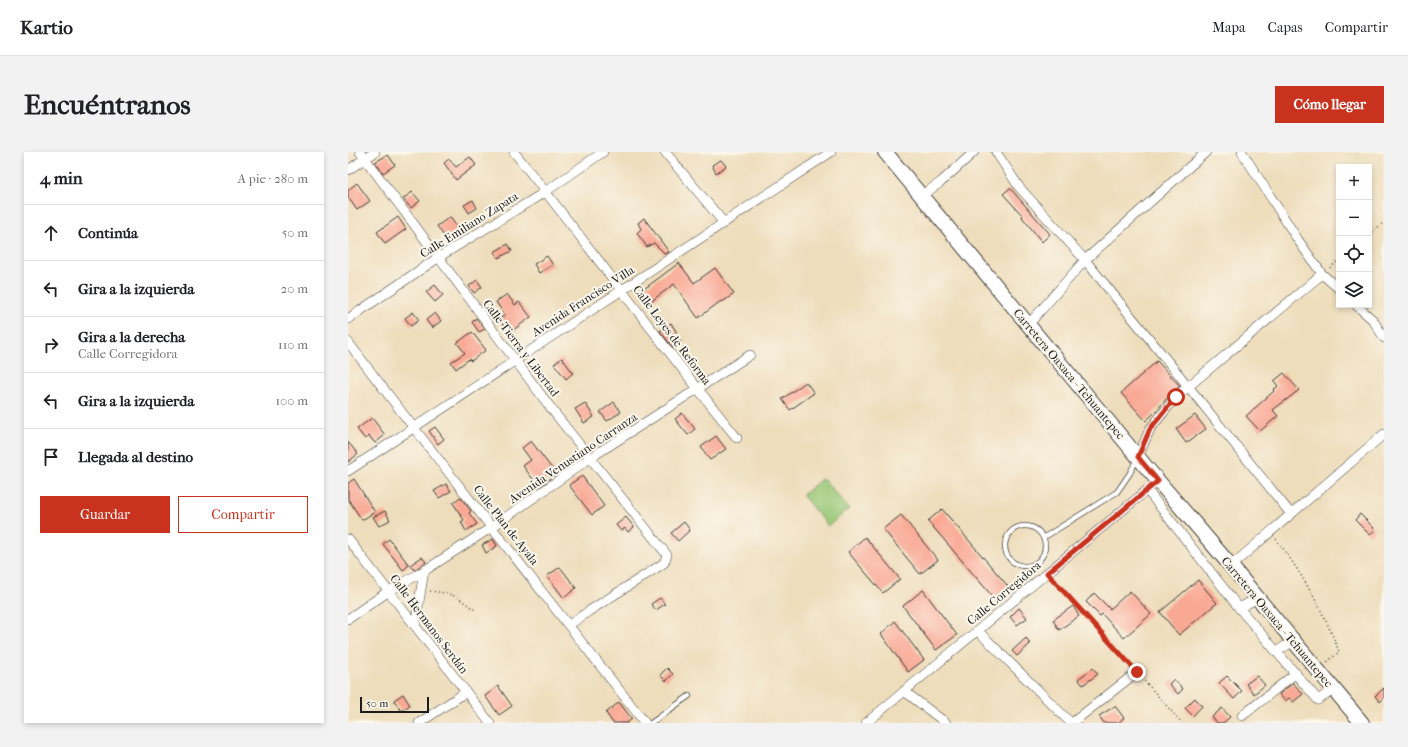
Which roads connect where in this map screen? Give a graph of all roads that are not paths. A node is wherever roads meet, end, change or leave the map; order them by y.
1 (375, 152) edge
2 (514, 152) edge
3 (603, 152) edge
4 (665, 152) edge
5 (832, 152) edge
6 (885, 152) edge
7 (974, 152) edge
8 (996, 152) edge
9 (1206, 152) edge
10 (1242, 152) edge
11 (363, 155) edge
12 (348, 170) edge
13 (546, 192) junction
14 (921, 196) junction
15 (724, 223) junction
16 (438, 257) junction
17 (1085, 260) junction
18 (1322, 274) junction
19 (1336, 286) edge
20 (622, 290) junction
21 (1359, 308) edge
22 (348, 319) edge
23 (1028, 325) junction
24 (1384, 338) edge
25 (348, 342) edge
26 (750, 355) dead end
27 (515, 360) junction
28 (1189, 387) junction
29 (698, 389) junction
30 (413, 428) junction
31 (1384, 434) edge
32 (737, 438) dead end
33 (1138, 457) junction
34 (590, 458) junction
35 (348, 471) edge
36 (1158, 481) junction
37 (1147, 490) junction
38 (1291, 514) junction
39 (492, 527) junction
40 (1043, 538) junction
41 (348, 539) edge
42 (1231, 566) junction
43 (424, 572) junction
44 (389, 591) junction
45 (1258, 598) junction
46 (1239, 608) junction
47 (348, 619) edge
48 (569, 625) junction
49 (415, 626) junction
50 (978, 631) junction
51 (1294, 641) junction
52 (1276, 651) junction
53 (1137, 672) road end
54 (1296, 673) junction
55 (1334, 689) junction
56 (904, 691) junction
57 (466, 692) junction
58 (689, 696) dead end
59 (1242, 716) dead end
60 (419, 723) edge
61 (490, 723) edge
62 (645, 723) edge
63 (650, 723) edge
64 (866, 723) edge
65 (946, 723) edge
66 (1072, 723) edge
67 (1362, 723) edge

1 - 11 street
2 - 13 street, Calle Leyes de Reforma
3 - 13 street, Calle Emiliano Zapata
4 - 15 street
5 - 15 street, Avenida Francisco Villa
6 - 14 main road, Carretera Oaxaca - Tehuantepec
7 - 14 street
8 - 17 street
9 - 17 street
10 - 18 street
11 - 12 street
11 - 16 street, Calle Tierra y Libertad
13 - 16 street, Calle Emiliano Zapata
13 - 20 street, Calle Leyes de Reforma
14 - 23 main road, Carretera Oaxaca - Tehuantepec
15 - 20 street, Avenida Francisco Villa
16 - 22 street, Calle Emiliano Zapata
16 - 27 street, Calle Tierra y Libertad
17 - 23 street
17 - 28 street
18 - 19 street
18 - 28 street
20 - 27 street, Avenida Francisco Villa
20 - 29 street, Calle Leyes de Reforma
21 - 24 street
23 - 33 main road, Carretera Oaxaca - Tehuantepec
25 - 30 street, Calle Plan de Ayala
26 - 29 street, Avenida Venustiano Carranza
27 - 30 street, Avenida Francisco Villa
27 - 34 street, Calle Tierra y Libertad
28 - 33 street
28 - 38 street
29 - 32 street, Calle Leyes de Reforma
29 - 34 street, Avenida Venustiano Carranza
30 - 35 street, Avenida Francisco Villa
30 - 39 street, Calle Plan de Ayala
31 - 38 street
33 - 36 main road, Carretera Oaxaca - Tehuantepec
33 - 40 lane
34 - 39 street, Avenida Venustiano Carranza
34 - 48 street, Calle Tierra y Libertad
36 - 37 street, Calle Corregidora
36 - 42 main road, Carretera Oaxaca - Tehuantepec
37 - 46 street
37 - 50 street, Calle Corregidora
38 - 42 street
39 - 43 street, Avenida Venustiano Carranza
39 - 48 street, Calle Plan de Ayala
40 - 40 lane
41 - 44 street, Calle Hermanos Serdán
42 - 45 main road, Carretera Oaxaca - Tehuantepec
43 - 44 street, Avenida Venustiano Carranza
43 - 49 street
44 - 47 street, Avenida Venustiano Carranza
44 - 49 street, Calle Hermanos Serdán
45 - 46 street
45 - 51 main road, Carretera Oaxaca - Tehuantepec
46 - 52 street
48 - 62 street, Calle Plan de Ayala
49 - 57 street, Calle Hermanos Serdán
50 - 56 street, Calle Corregidora
50 - 66 street
51 - 52 street
51 - 55 main road, Carretera Oaxaca - Tehuantepec
52 - 54 street
53 - 66 street
54 - 55 street
54 - 59 street
55 - 67 main road, Carretera Oaxaca - Tehuantepec
56 - 64 street, Calle Corregidora
56 - 65 street
57 - 60 street
57 - 61 street, Calle Hermanos Serdán
58 - 63 lane

